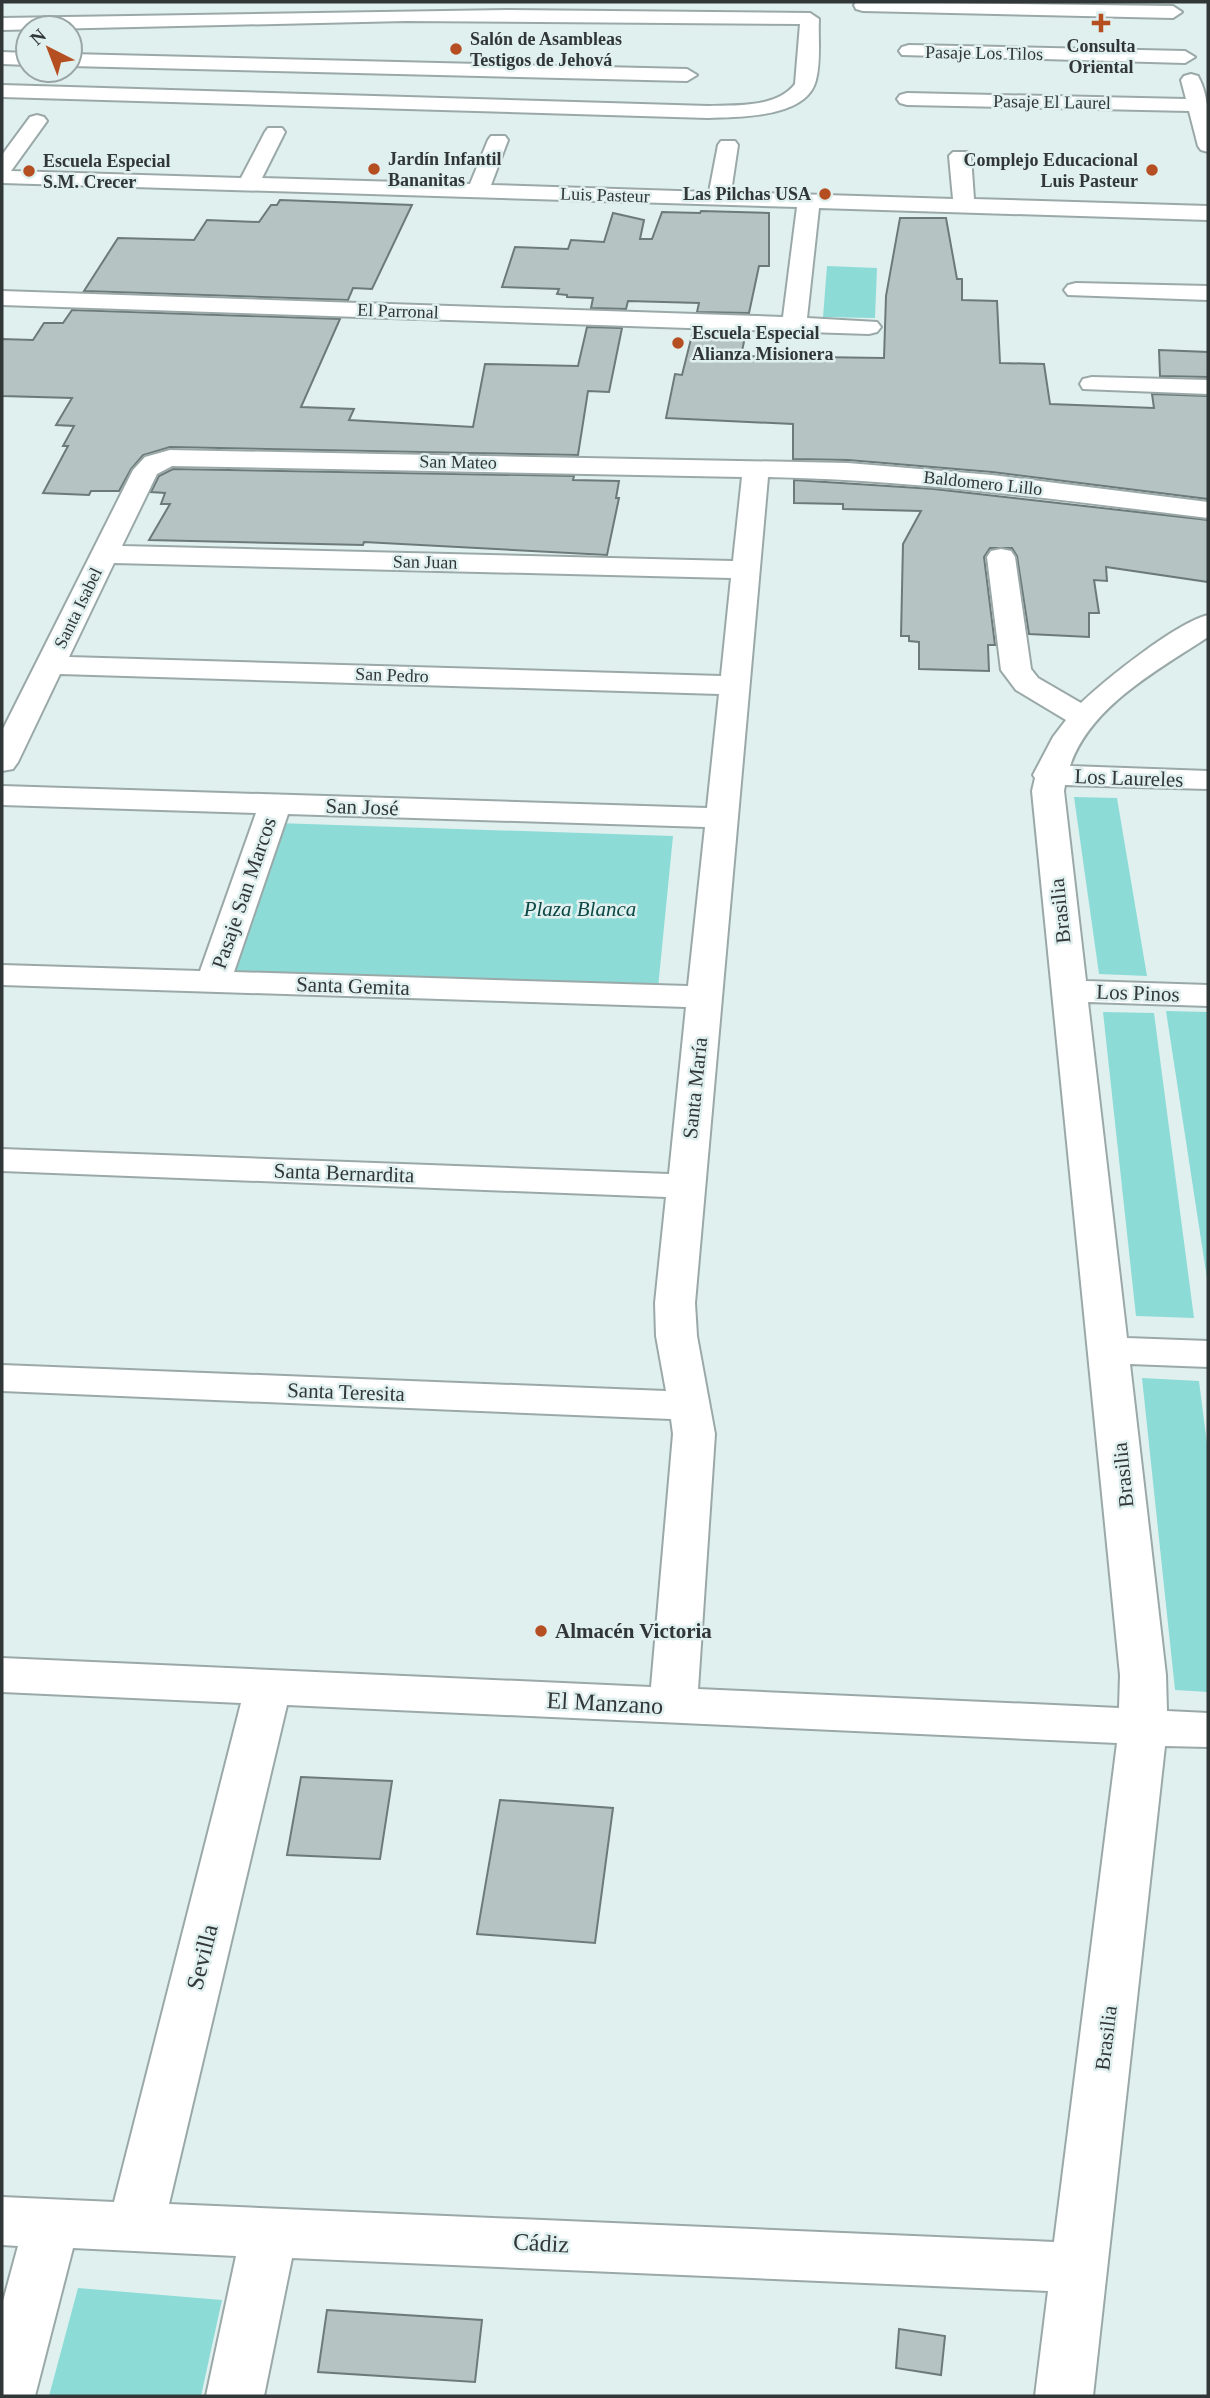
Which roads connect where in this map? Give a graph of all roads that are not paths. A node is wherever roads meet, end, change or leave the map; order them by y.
1 (863, 5) dead end
2 (511, 8) edge
3 (586, 8) edge
4 (252, 9) edge
5 (646, 9) edge
6 (703, 9) edge
7 (755, 10) edge
8 (810, 10) edge
9 (2, 24) edge
10 (1178, 31) edge
11 (908, 51) dead end
12 (1205, 51) dead end
13 (84, 60) edge
14 (504, 71) junction
15 (687, 75) junction
16 (2, 91) edge
17 (907, 99) dead end
18 (1198, 106) junction
19 (678, 112) junction
20 (37, 121) dead end
21 (275, 132) dead end
22 (498, 141) dead end
23 (728, 145) dead end
24 (1208, 146) edge
25 (960, 156) dead end
26 (2, 169) edge
27 (2, 177) edge
28 (248, 184) junction
29 (478, 191) junction
30 (719, 198) junction
31 (808, 201) junction
32 (964, 205) junction
33 (1208, 213) edge
34 (1076, 290) dead end
35 (1208, 293) edge
36 (2, 298) edge
37 (793, 325) junction
38 (869, 327) dead end
39 (1092, 384) dead end
40 (1208, 387) edge
41 (161, 460) joint
42 (756, 469) junction
43 (1208, 510) edge
44 (105, 554) junction
45 (1001, 557) dead end
46 (746, 570) junction
47 (1208, 624) edge
48 (50, 665) junction
49 (734, 685) junction
50 (1085, 718) junction
51 (2, 762) edge
52 (1049, 775) junction
53 (1208, 780) edge
54 (2, 795) edge
55 (275, 804) junction
56 (722, 818) junction
57 (2, 975) edge
58 (213, 982) junction
59 (1069, 991) junction
60 (1208, 995) edge
61 (704, 997) junction
62 (2, 1160) edge
63 (686, 1186) junction
64 (1109, 1350) junction
65 (1208, 1354) edge
66 (2, 1378) edge
67 (691, 1406) junction
68 (2, 1675) edge
69 (268, 1688) junction
70 (673, 1706) junction
71 (1143, 1727) junction
72 (1208, 1730) edge
73 (27, 2222) edge
74 (136, 2226) junction
75 (269, 2231) junction
76 (1080, 2268) junction
77 (6, 2396) edge
78 (235, 2396) edge
79 (1065, 2396) edge

1 - 10 street
2 - 3 street
2 - 4 street
2 - 14 street
3 - 5 street
4 - 9 street
5 - 6 street
6 - 7 street
6 - 15 street
7 - 8 street
8 - 19 street
10 - 11 street, Pasaje Los Tilos
10 - 12 street
10 - 18 street
13 - 14 street
14 - 15 street
15 - 19 street
16 - 19 street
17 - 18 street, Pasaje El Laurel
18 - 24 street
20 - 26 street
21 - 28 street
22 - 29 street
23 - 30 street
25 - 32 street
27 - 28 street, Luis Pasteur
28 - 29 street, Luis Pasteur
29 - 30 street, Luis Pasteur
30 - 31 street, Luis Pasteur
31 - 32 street, Luis Pasteur
31 - 37 street
32 - 33 street, Luis Pasteur
34 - 35 street
36 - 37 street, El Parronal
37 - 38 street, El Parronal
39 - 40 street
41 - 42 street, San Mateo
41 - 44 street, Santa Isabel
42 - 43 street, Baldomero Lillo
42 - 46 street, Santa María
44 - 46 street, San Juan
44 - 48 street, Santa Isabel
45 - 50 street
46 - 49 street, Santa María
47 - 50 street, Brasilia
48 - 49 street, San Pedro
48 - 51 street, Santa Isabel
49 - 56 street, Santa María
50 - 52 street, Brasilia
52 - 53 street, Los Laureles
52 - 59 street, Brasilia
54 - 55 street, San José
55 - 56 street, San José
55 - 58 street, Pasaje San Marcos
56 - 61 street, Santa María
57 - 58 street, Santa Gemita
58 - 61 street, Santa Gemita
59 - 60 street, Los Pinos
59 - 64 street, Brasilia
61 - 63 street, Santa María
62 - 63 street, Santa Bernardita
63 - 67 street, Santa María
64 - 65 street
64 - 71 street, Brasilia
66 - 67 street, Santa Teresita
67 - 70 street, Santa María
68 - 69 street, El Manzano
69 - 70 street, El Manzano
69 - 74 street, Sevilla
70 - 71 street, El Manzano
71 - 72 street, El Manzano
71 - 76 street, Brasilia
73 - 74 street, Cádiz
73 - 77 street
74 - 75 street, Cádiz
75 - 76 street, Cádiz
75 - 78 street
76 - 79 street, Brasilia

